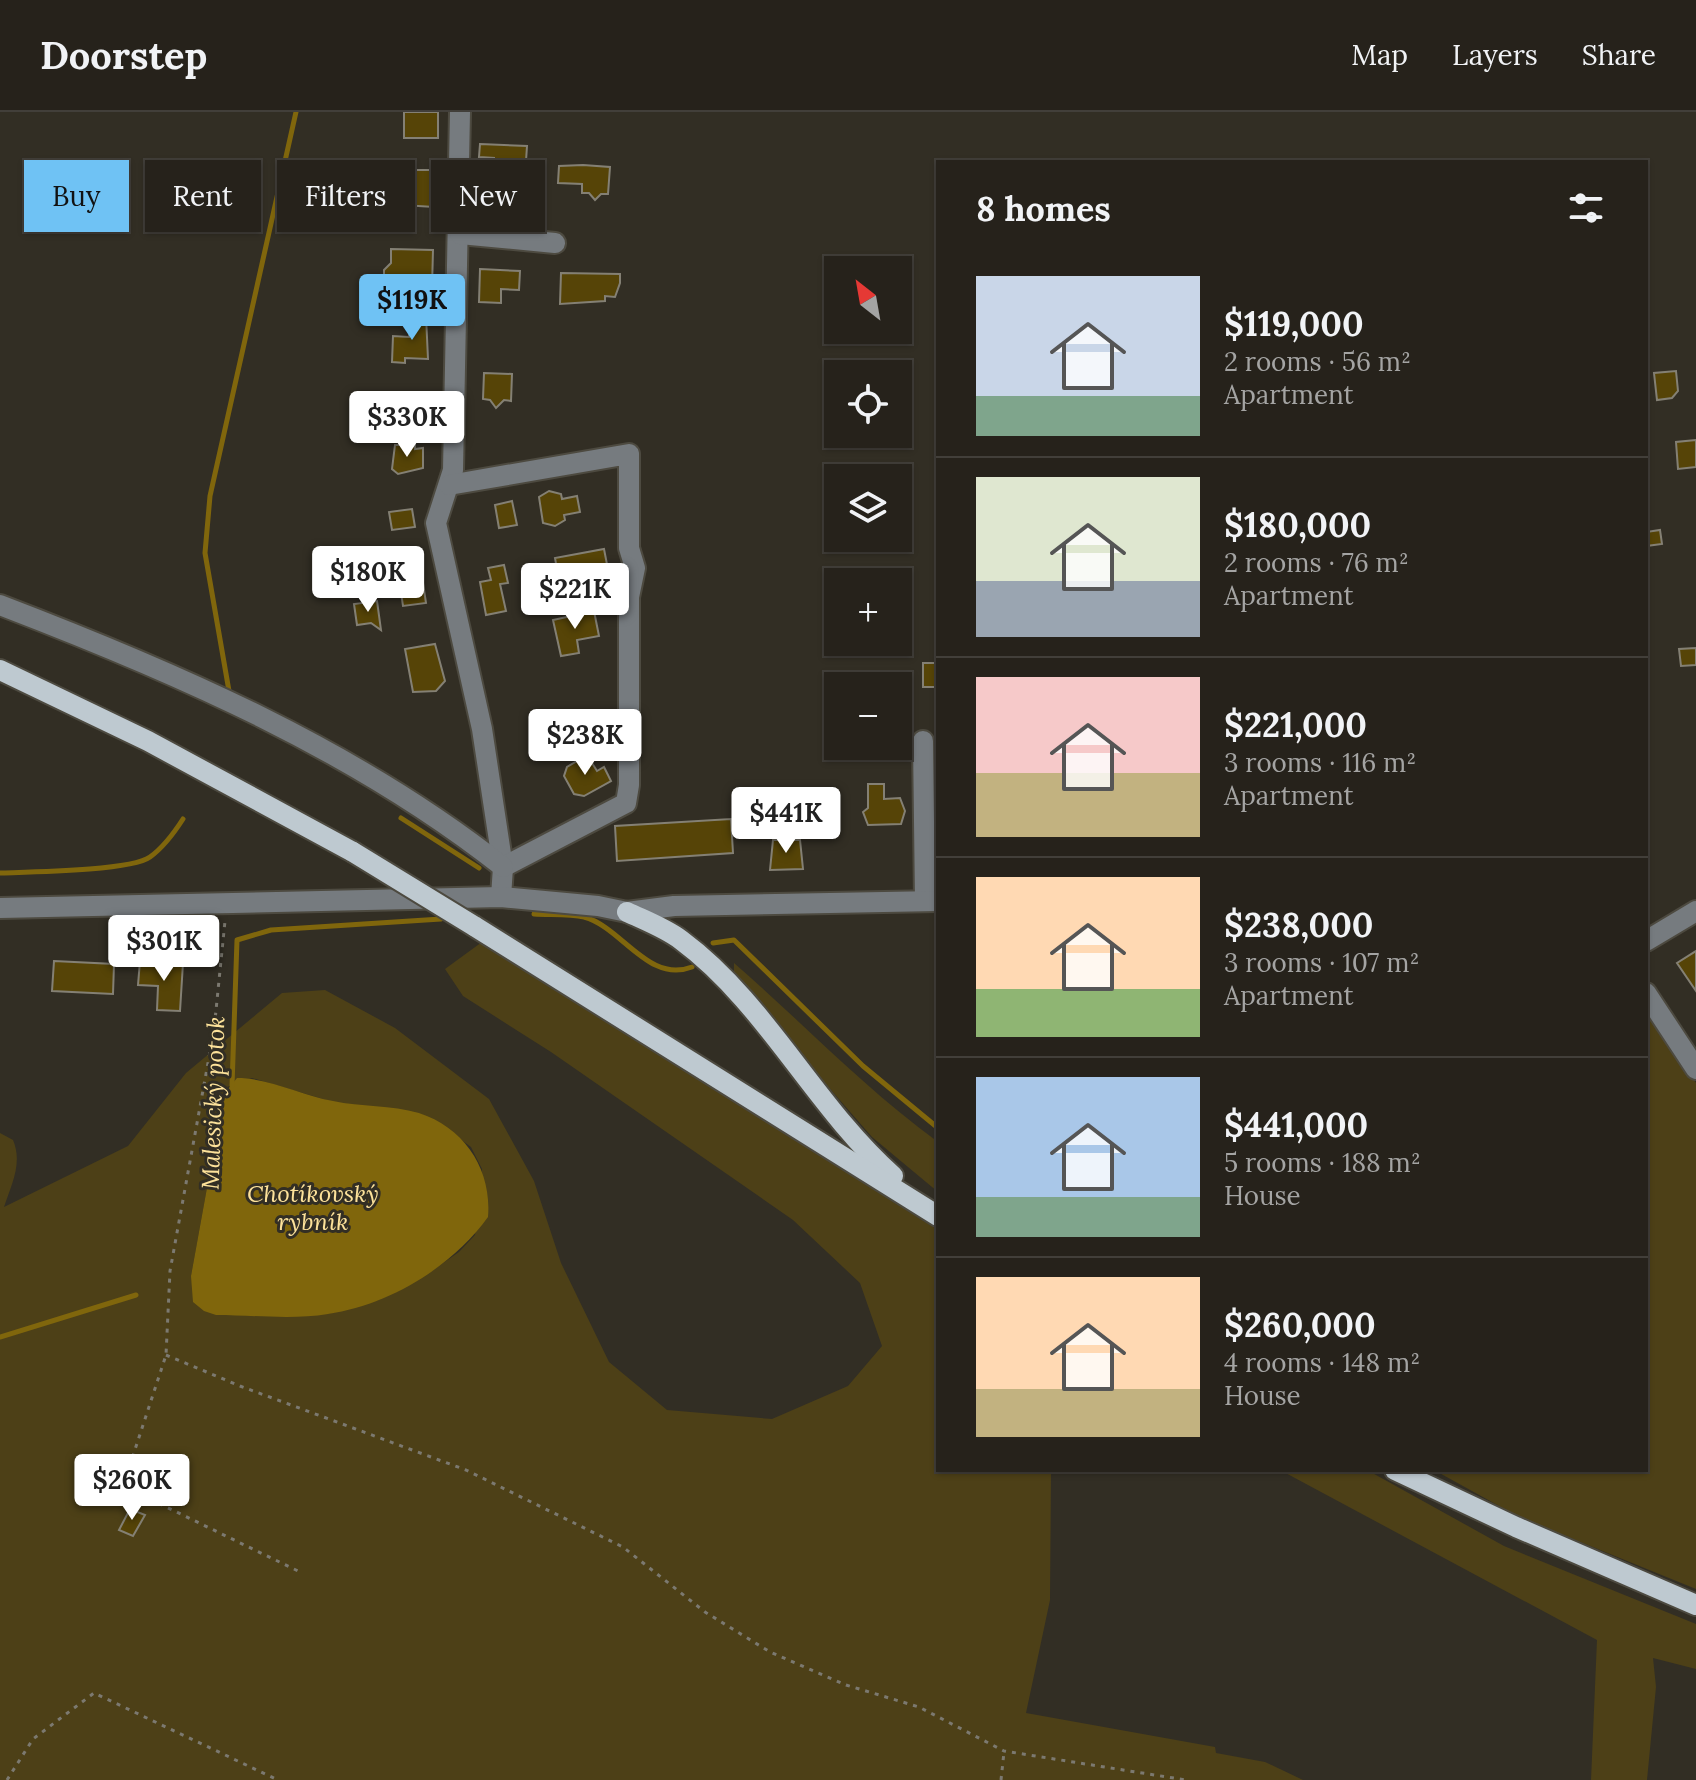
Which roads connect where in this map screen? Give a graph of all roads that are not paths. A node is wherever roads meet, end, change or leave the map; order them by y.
1 (460, 112) edge
2 (460, 234) junction
3 (555, 243) dead end
4 (449, 485) junction
5 (0, 605) edge
6 (0, 670) edge
7 (923, 741) dead end
8 (503, 867) junction
9 (501, 897) junction
10 (931, 901) edge
11 (0, 908) edge
12 (1696, 911) edge
13 (627, 912) junction
14 (1648, 940) edge
15 (1648, 996) edge
16 (1696, 1069) edge
17 (936, 1214) edge
18 (936, 1215) edge
19 (1399, 1472) edge
20 (1696, 1605) edge

1 - 2 street
2 - 3 street
2 - 4 street
4 - 8 street
4 - 8 street
5 - 8 street
6 - 18 main road, bridge
7 - 10 street
8 - 9 street
9 - 11 street
9 - 13 street
10 - 13 street
12 - 14 street
13 - 17 main road
15 - 16 street
19 - 20 main road

